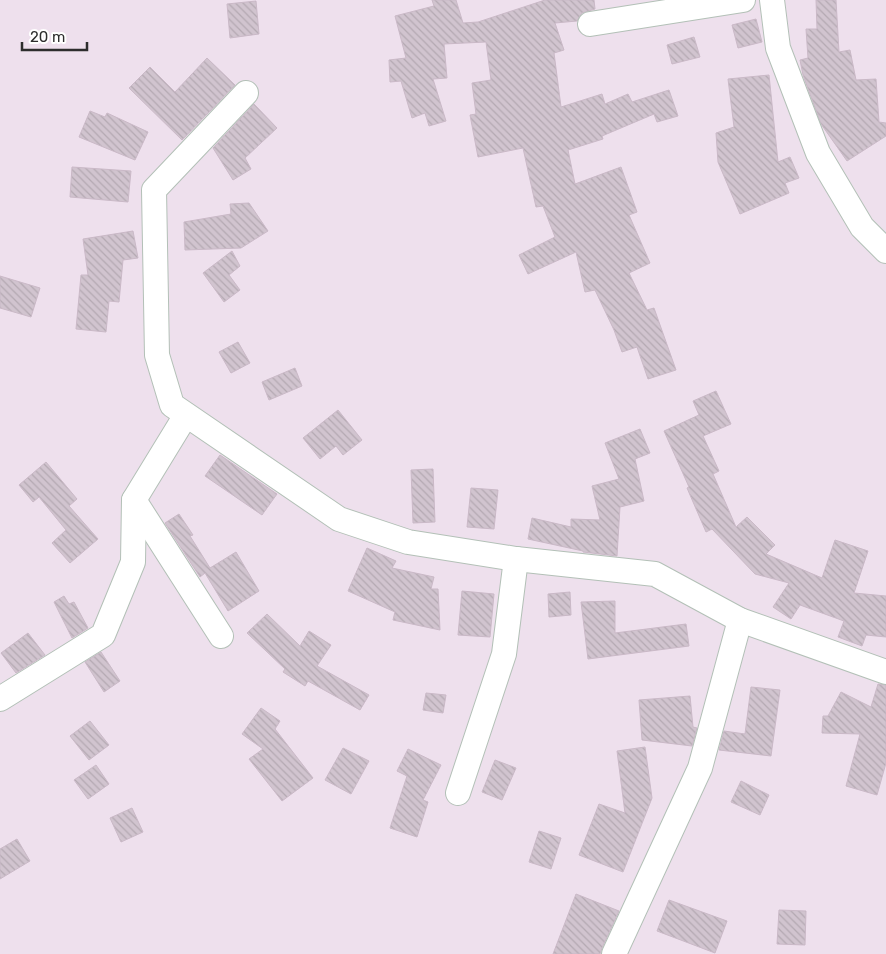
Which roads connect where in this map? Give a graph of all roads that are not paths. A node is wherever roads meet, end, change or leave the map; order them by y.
1 (743, 0) edge
2 (772, 0) edge
3 (590, 24) dead end
4 (246, 93) dead end
5 (886, 252) edge
6 (186, 415) junction
7 (134, 500) junction
8 (516, 558) junction
9 (740, 620) junction
10 (221, 636) dead end
11 (886, 672) edge
12 (0, 698) edge
13 (458, 793) dead end
14 (614, 954) edge

1 - 3 street
2 - 5 street
4 - 6 street
6 - 7 street
6 - 8 street
7 - 10 street
7 - 12 street
8 - 9 street
8 - 13 street
9 - 11 street
9 - 14 street

